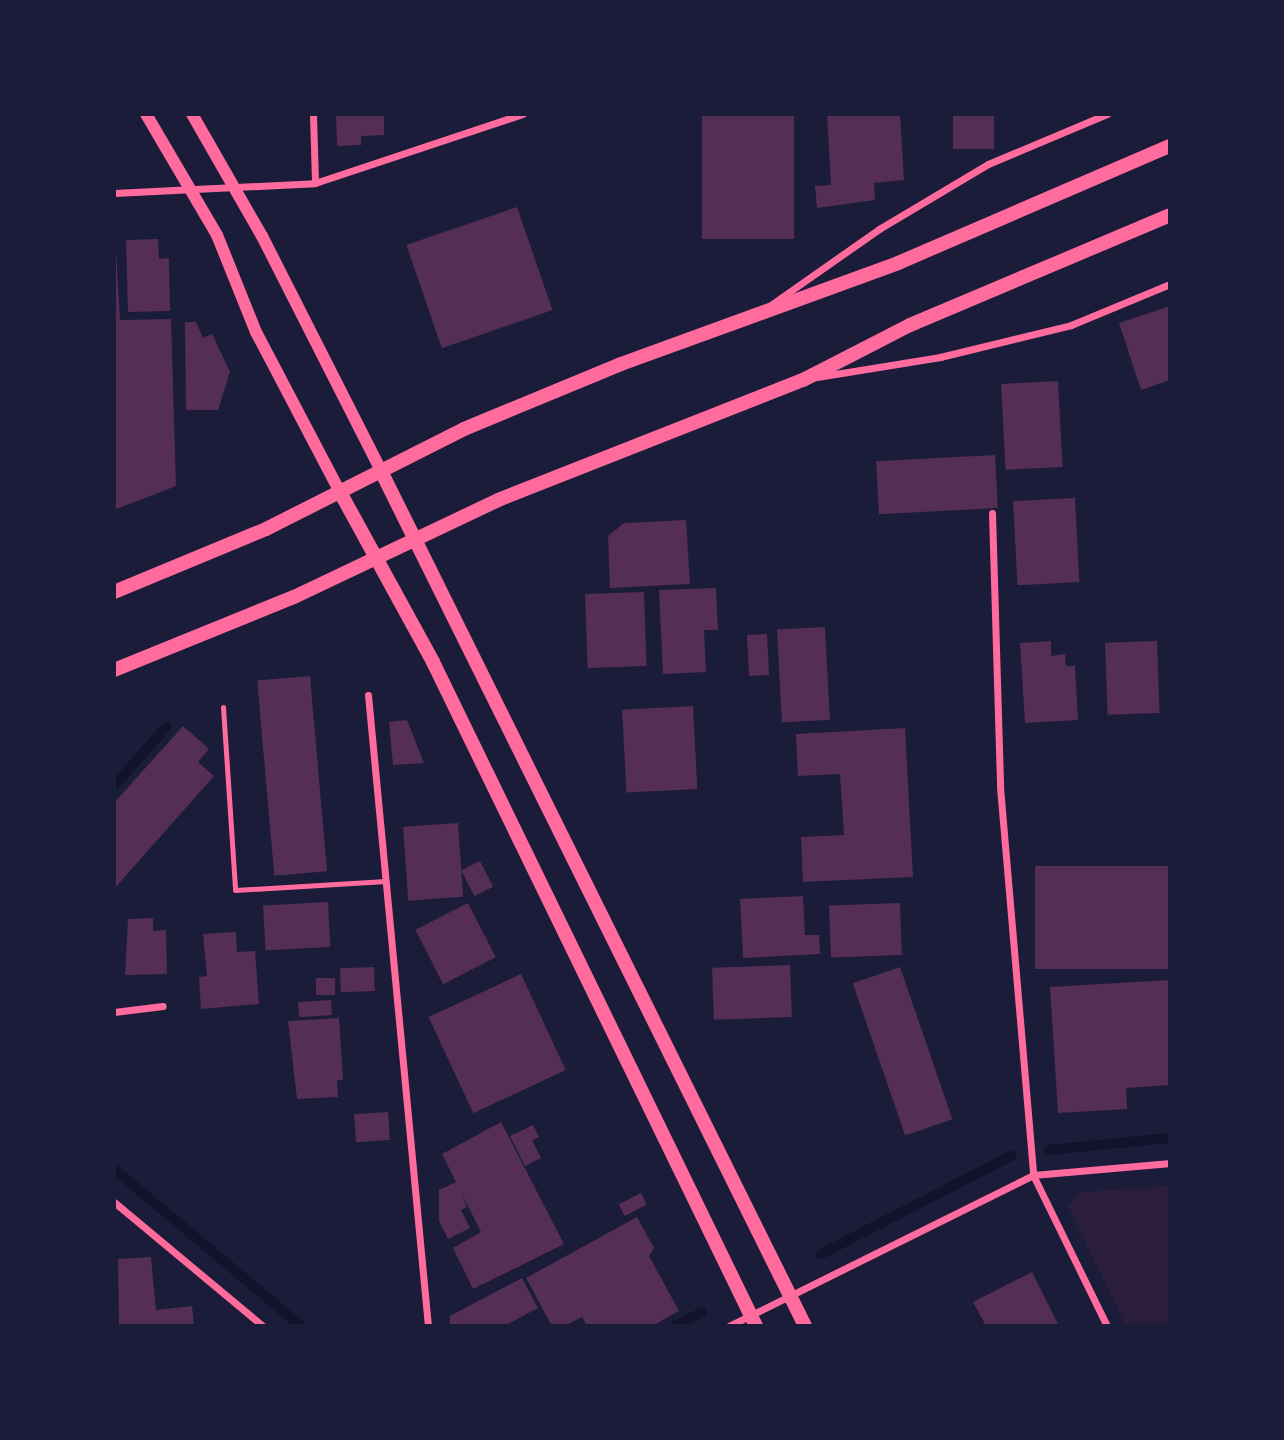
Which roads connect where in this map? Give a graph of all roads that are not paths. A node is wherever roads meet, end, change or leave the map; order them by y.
1 (146, 114) edge
2 (192, 114) edge
3 (313, 114) edge
4 (523, 114) edge
5 (1107, 114) edge
6 (1170, 146) edge
7 (315, 183) junction
8 (234, 188) junction
9 (191, 190) junction
10 (114, 194) edge
11 (1170, 215) edge
12 (1170, 284) edge
13 (757, 314) junction
14 (803, 380) junction
15 (381, 471) junction
16 (340, 492) junction
17 (992, 513) dead end
18 (416, 539) junction
19 (376, 558) junction
20 (114, 592) edge
21 (114, 670) edge
22 (368, 695) dead end
23 (223, 707) dead end
24 (386, 881) junction
25 (163, 1006) dead end
26 (114, 1012) edge
27 (1170, 1163) edge
28 (1033, 1175) junction
29 (114, 1202) edge
30 (790, 1298) junction
31 (754, 1321) edge
32 (263, 1326) edge
33 (428, 1326) edge
34 (729, 1326) edge
35 (805, 1326) edge
36 (1107, 1326) edge

1 - 9 street
2 - 8 street
3 - 7 street
4 - 7 street
5 - 13 street
6 - 13 main road
7 - 8 street
8 - 9 street
8 - 15 street
9 - 10 street
9 - 16 street
11 - 14 main road
12 - 14 street
13 - 15 main road
14 - 18 main road
15 - 16 main road
15 - 18 main road
16 - 19 main road
16 - 20 main road
17 - 28 street
18 - 19 main road
18 - 30 main road
19 - 21 main road
19 - 31 main road
22 - 24 street
23 - 24 lane
24 - 33 street
25 - 26 street
27 - 28 street
28 - 30 street
28 - 36 street
29 - 32 street
30 - 31 street
30 - 35 main road
31 - 34 street

